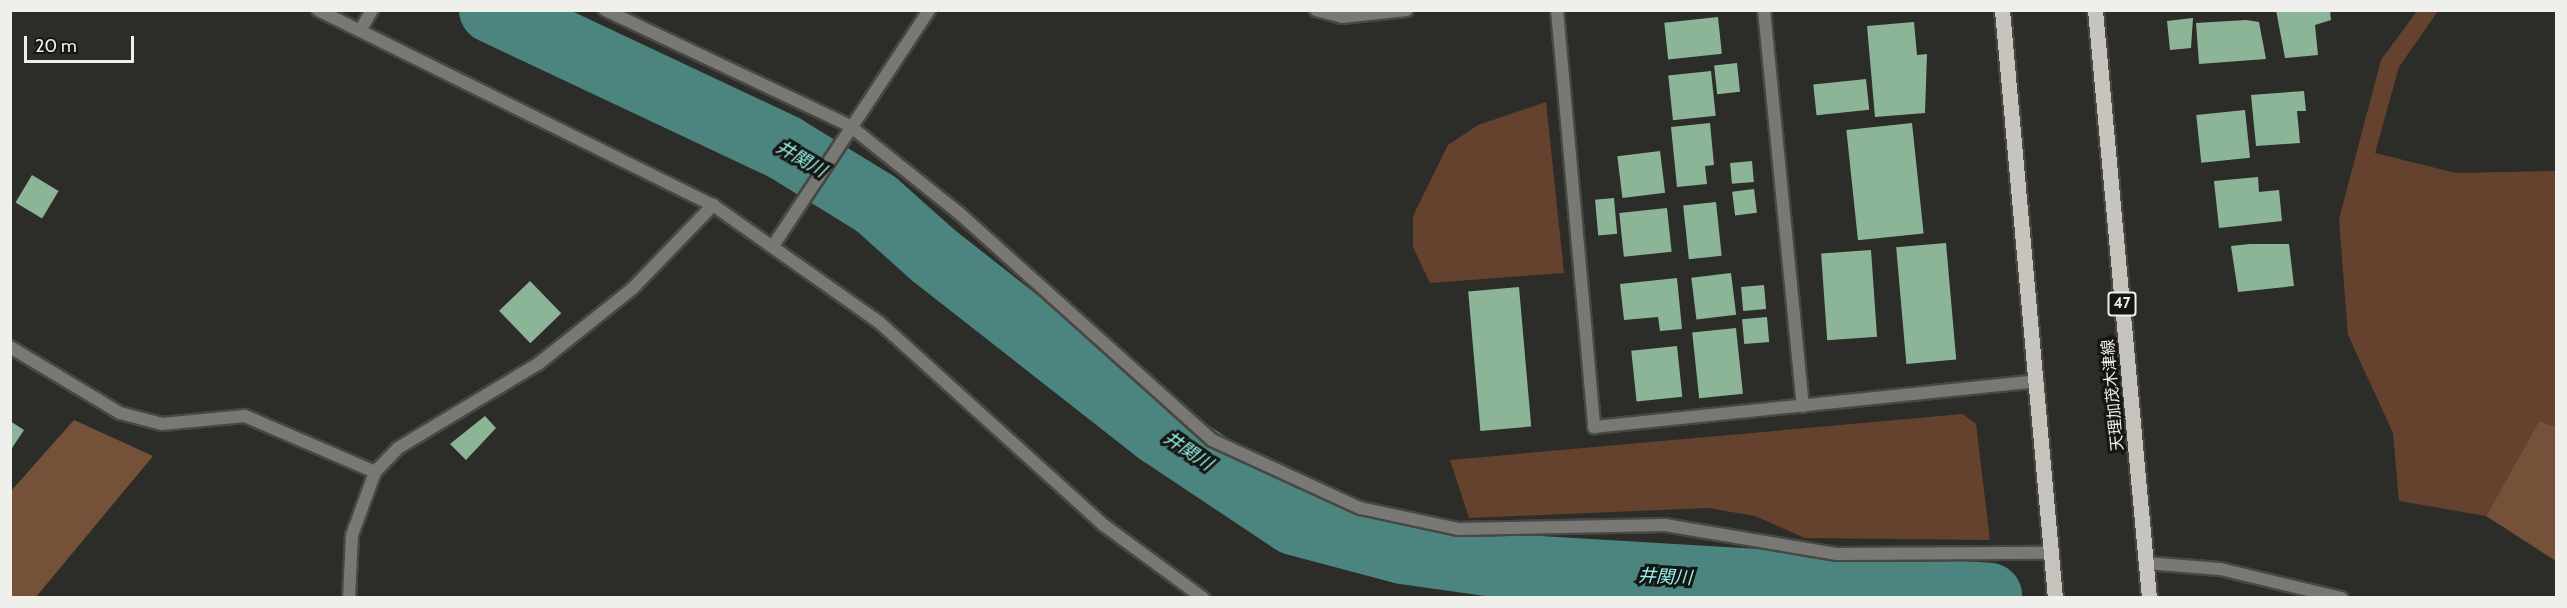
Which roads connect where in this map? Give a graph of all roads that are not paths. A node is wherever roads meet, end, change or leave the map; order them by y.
1 (318, 10) edge
2 (372, 10) edge
3 (605, 10) edge
4 (928, 10) edge
5 (1316, 10) edge
6 (1407, 10) edge
7 (1557, 10) edge
8 (1764, 10) edge
9 (2002, 10) edge
10 (2095, 10) edge
11 (361, 29) junction
12 (850, 126) junction
13 (713, 205) junction
14 (773, 246) junction
15 (10, 347) edge
16 (2038, 381) junction
17 (1803, 406) junction
18 (375, 472) junction
19 (2050, 554) junction
20 (2146, 563) junction
21 (349, 597) edge
22 (1203, 597) edge
23 (2055, 597) edge
24 (2149, 597) edge
25 (2342, 597) edge

1 - 11 street
2 - 11 street
3 - 12 street
4 - 12 street
5 - 6 street
7 - 17 street
8 - 17 street
9 - 16 main road
10 - 20 main road, 天理加茂木津線 / 47
11 - 13 street
12 - 14 street
12 - 19 street
13 - 14 street
13 - 18 street
14 - 22 street
15 - 18 street
16 - 17 street
16 - 19 main road
18 - 21 street
19 - 23 main road
20 - 24 main road, 天理加茂木津線 / 47
20 - 25 street

